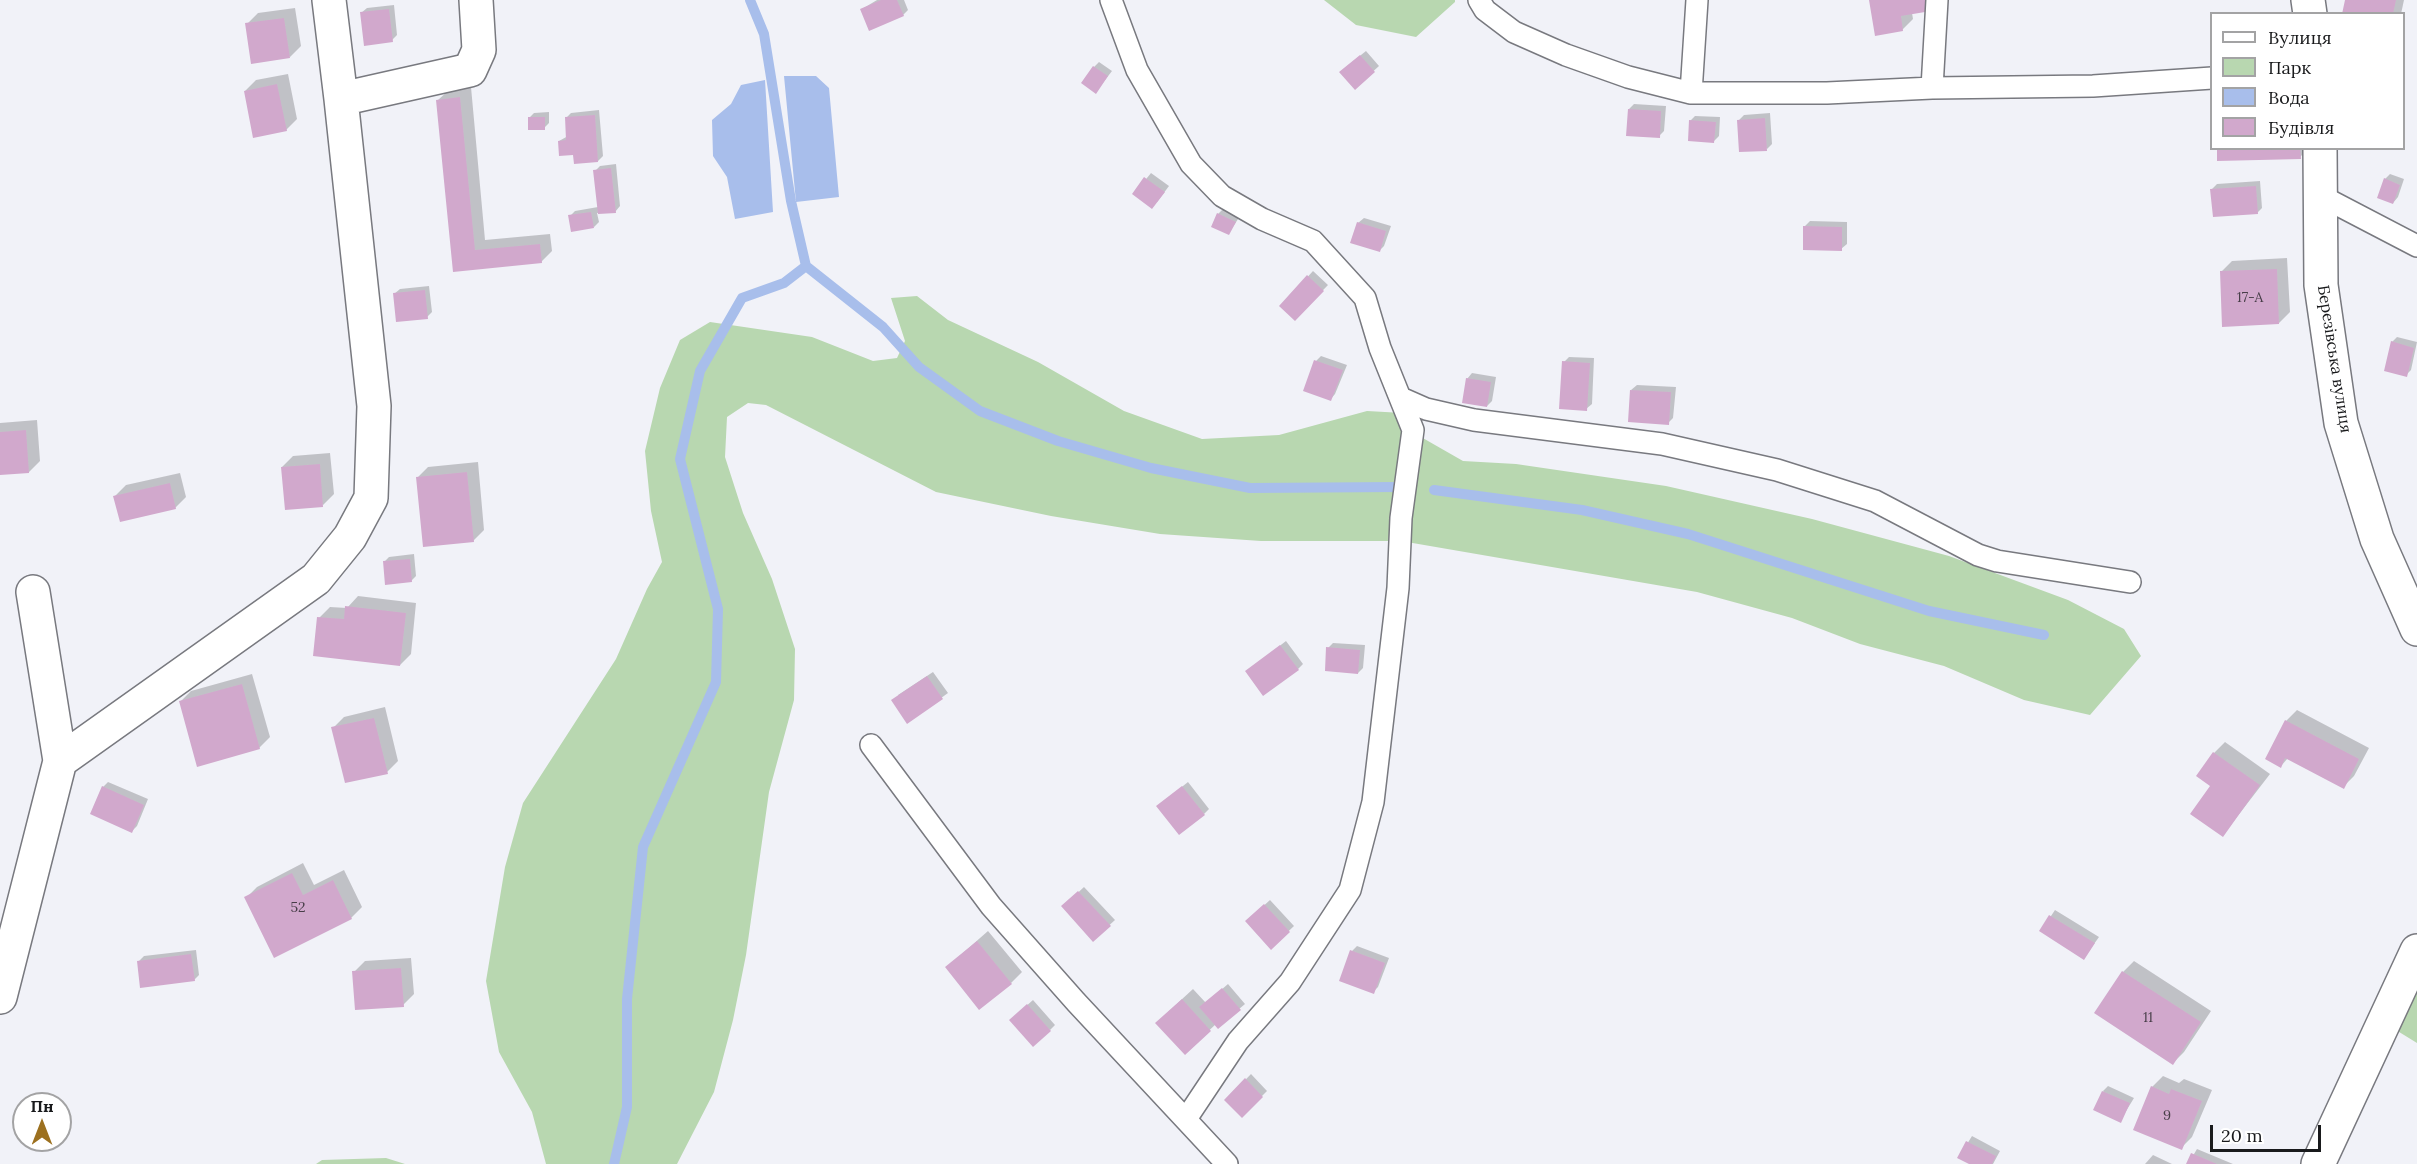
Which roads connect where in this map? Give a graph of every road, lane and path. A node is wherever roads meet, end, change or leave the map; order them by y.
1 (329, 0) edge
2 (476, 0) edge
3 (1112, 0) edge
4 (1479, 0) edge
5 (1697, 0) edge
6 (1937, 0) edge
7 (2210, 78) edge
8 (1932, 88) junction
9 (1691, 93) junction
10 (341, 99) junction
11 (2320, 150) edge
12 (2321, 196) junction
13 (2417, 246) edge
14 (1401, 398) junction
15 (2130, 582) dead end
16 (33, 592) dead end
17 (2417, 628) edge
18 (871, 745) dead end
19 (60, 761) junction
20 (2417, 951) edge
21 (0, 997) edge
22 (1186, 1119) junction
23 (1227, 1164) edge
24 (2319, 1164) edge

1 - 10 street
2 - 10 street
3 - 14 lane
4 - 9 lane
5 - 9 lane
6 - 8 lane
7 - 8 lane
8 - 9 lane
10 - 19 street
11 - 12 street, Березівська вулиця
12 - 13 lane
12 - 17 street, Березівська вулиця
14 - 15 lane
14 - 22 lane
16 - 19 street
18 - 22 lane
19 - 21 street
20 - 24 street
22 - 23 lane

